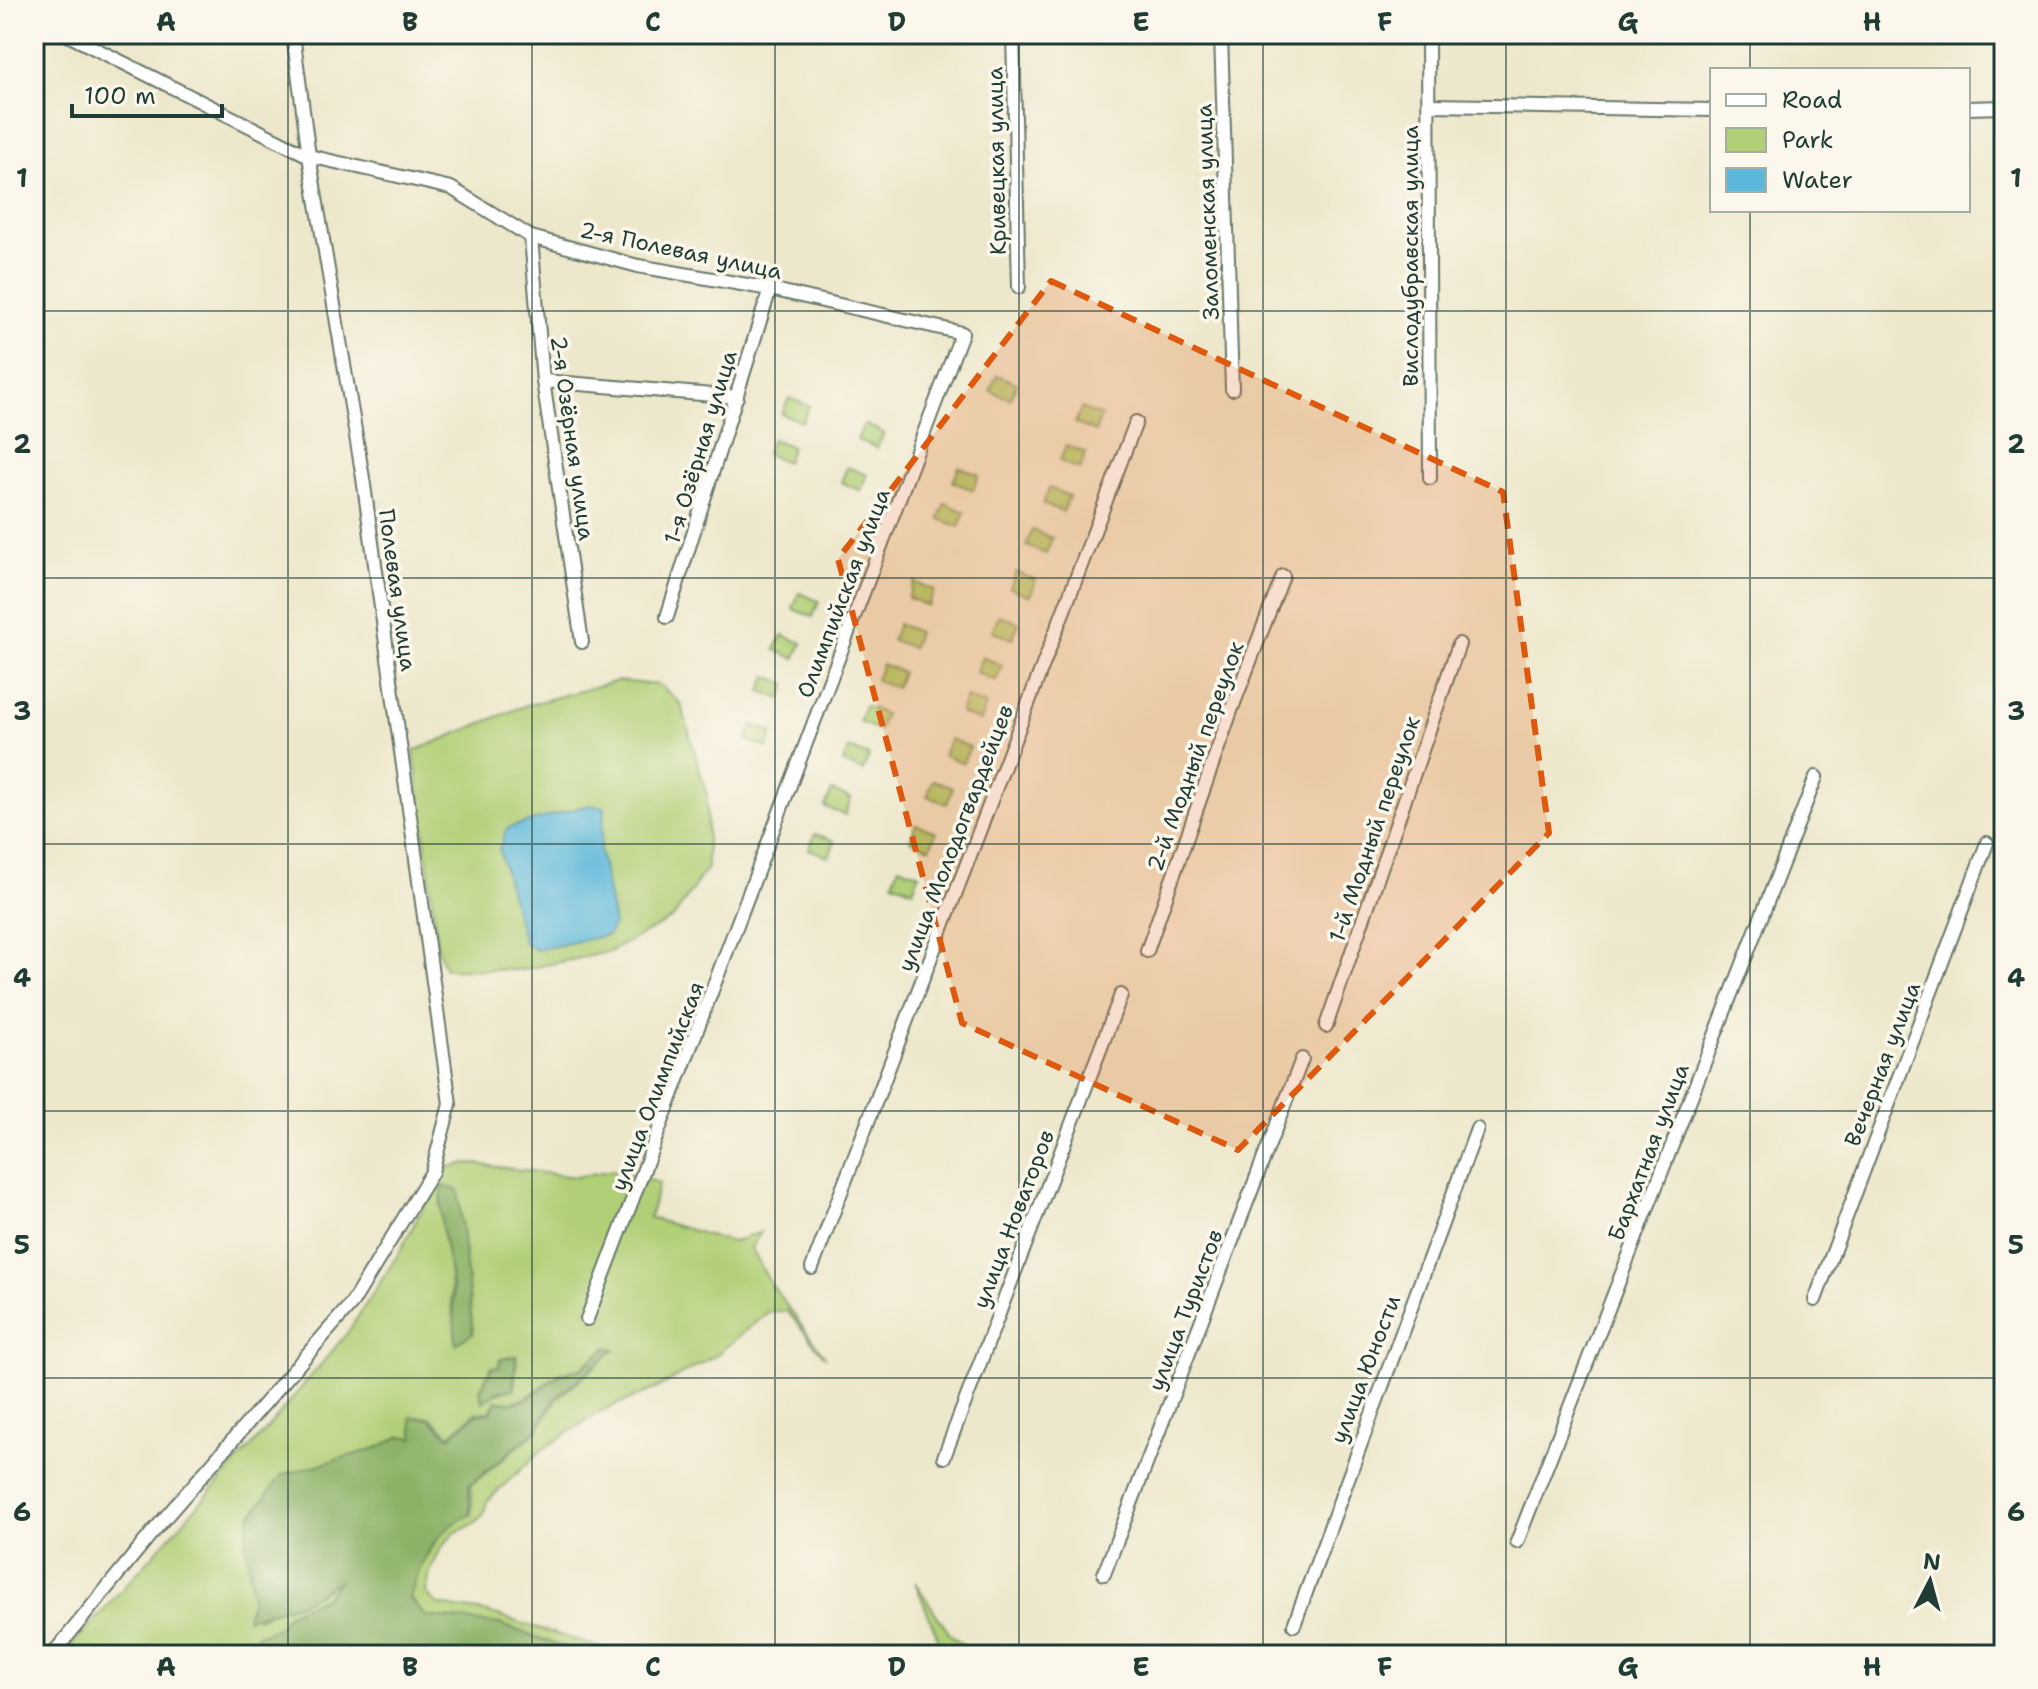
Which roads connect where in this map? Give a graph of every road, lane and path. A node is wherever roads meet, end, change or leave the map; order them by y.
1 (66, 34) edge
2 (293, 34) edge
3 (1013, 34) edge
4 (1221, 34) edge
5 (1428, 34) edge
6 (1430, 105) junction
7 (2004, 107) edge
8 (1970, 108) edge
9 (1710, 110) edge
10 (309, 156) junction
11 (531, 237) junction
12 (1019, 287) dead end
13 (770, 289) junction
14 (962, 333) joint
15 (543, 381) junction
16 (1232, 389) dead end
17 (737, 397) junction
18 (1136, 422) dead end
19 (1430, 478) dead end
20 (1283, 576) dead end
21 (667, 617) dead end
22 (582, 642) dead end
23 (1459, 644) dead end
24 (1816, 777) dead end
25 (1987, 843) dead end
26 (762, 867) joint
27 (1147, 951) dead end
28 (1121, 995) dead end
29 (1326, 1026) dead end
30 (1302, 1059) dead end
31 (1477, 1129) dead end
32 (812, 1268) dead end
33 (1815, 1300) dead end
34 (587, 1319) dead end
35 (944, 1457) dead end
36 (1517, 1542) dead end
37 (1104, 1574) dead end
38 (1294, 1625) dead end
39 (52, 1655) edge

1 - 10 street, 2-я Полевая улица
2 - 10 street, Полевая улица
3 - 12 street, Кривецкая улица
4 - 16 street, Заломенская улица
5 - 6 street, Вислодубравская улица
6 - 9 street
6 - 19 street, Вислодубравская улица
7 - 8 street
10 - 11 street, 2-я Полевая улица
10 - 39 street, Полевая улица
11 - 13 street, 2-я Полевая улица
11 - 15 street, 2-я Озёрная улица
13 - 14 street, 2-я Полевая улица
13 - 17 street, 1-я Озёрная улица
14 - 26 street, Олимпийская улица
15 - 17 street
15 - 22 street, 2-я Озёрная улица
17 - 21 street, 1-я Озёрная улица
18 - 32 street, улица Молодогвардейцев
20 - 27 street, 2-й Модный переулок
23 - 29 street, 1-й Модный переулок
24 - 36 street, Бархатная улица
25 - 33 street, Вечерная улица
26 - 34 street, улица Олимпийская
28 - 35 street, улица Новаторов
30 - 37 street, улица Туристов
31 - 38 street, улица Юности

